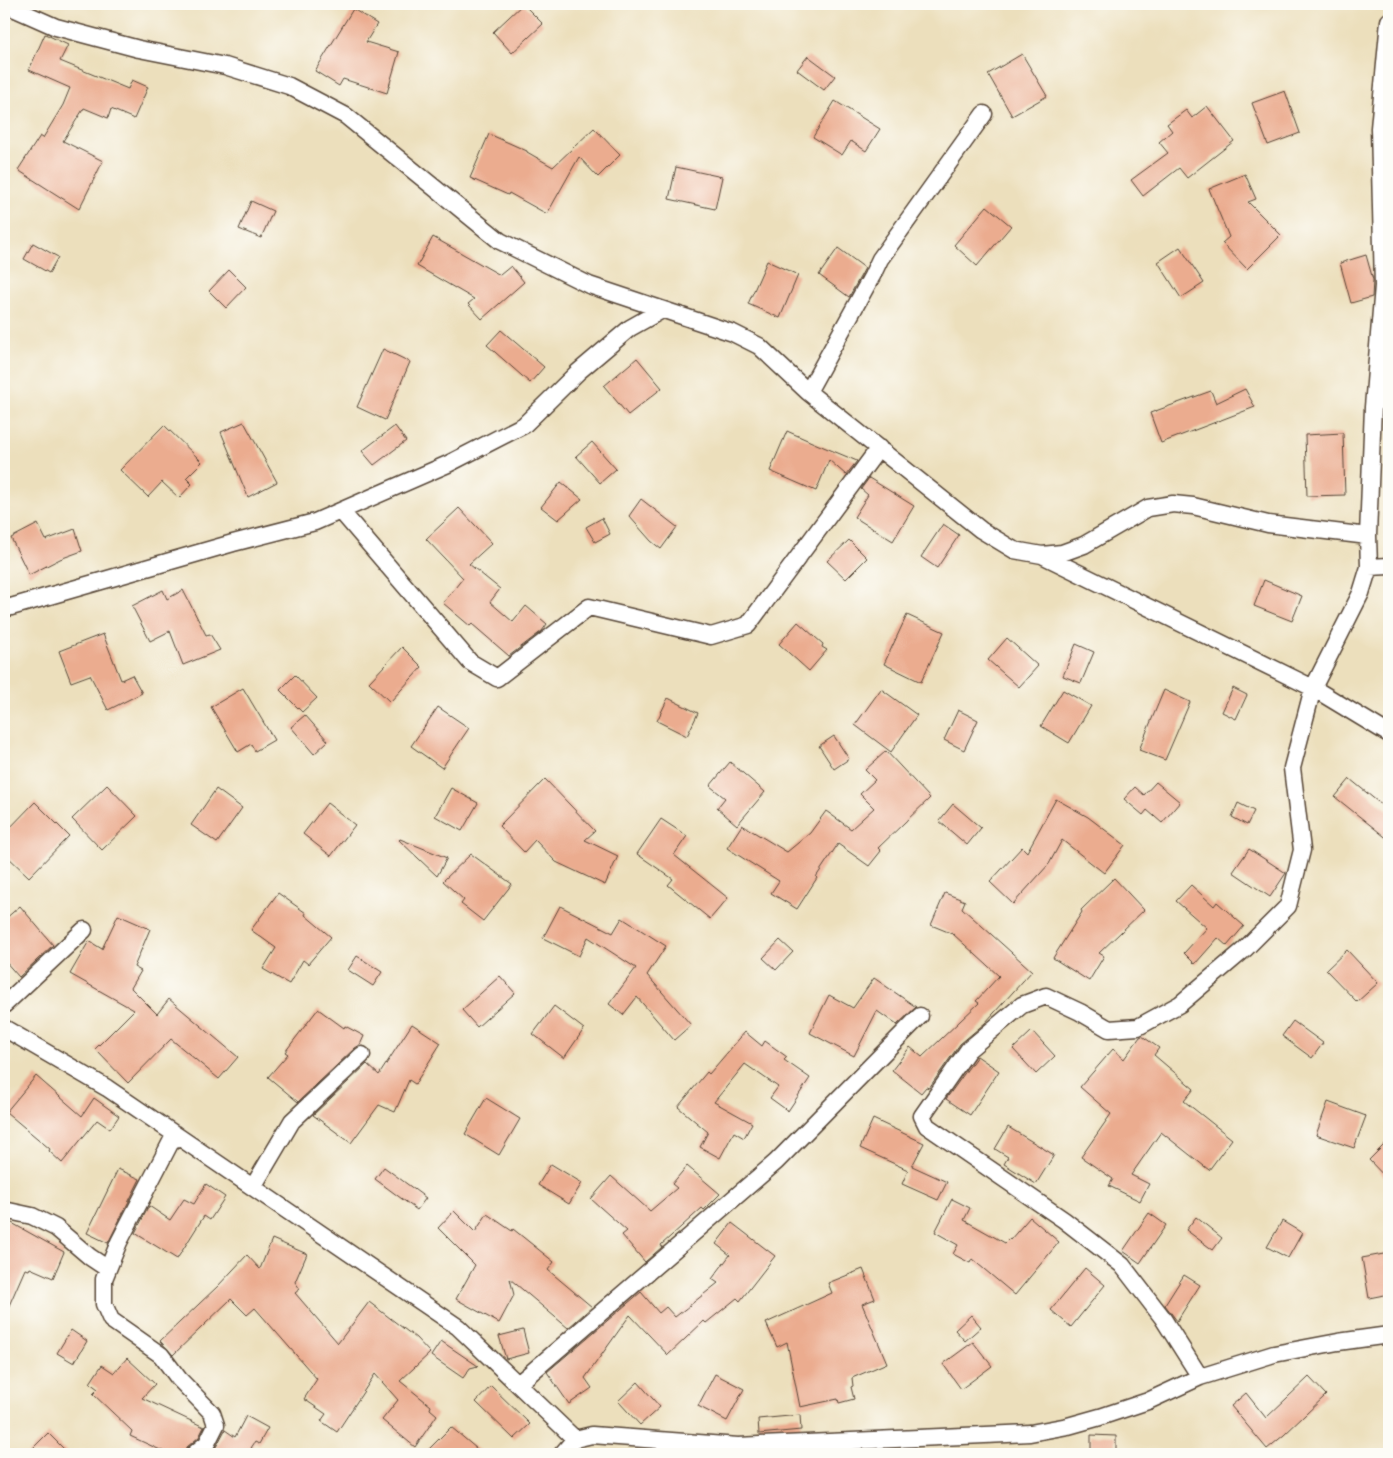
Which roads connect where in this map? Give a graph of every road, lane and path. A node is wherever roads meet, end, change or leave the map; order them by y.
1 (4, 4) edge
2 (1389, 21) edge
3 (984, 114) dead end
4 (662, 310) junction
5 (808, 392) junction
6 (879, 448) junction
7 (341, 511) junction
8 (1368, 536) junction
9 (1042, 555) junction
10 (1389, 566) edge
11 (1369, 567) junction
12 (4, 609) edge
13 (1313, 688) junction
14 (1389, 734) edge
15 (84, 930) dead end
16 (4, 1005) edge
17 (920, 1016) dead end
18 (4, 1028) edge
19 (362, 1055) dead end
20 (175, 1134) junction
21 (253, 1187) junction
22 (4, 1210) edge
23 (108, 1268) junction
24 (1389, 1335) edge
25 (1200, 1377) junction
26 (518, 1384) junction
27 (575, 1439) junction
28 (564, 1453) edge
29 (194, 1454) edge

1 - 4 street
2 - 8 street
3 - 5 street
4 - 5 street
4 - 7 street
5 - 6 street
6 - 7 street
6 - 9 street
7 - 12 street
8 - 9 street
8 - 11 street
9 - 13 street
10 - 11 street
11 - 13 street
13 - 14 street
13 - 25 street
15 - 16 street
17 - 26 street
18 - 20 street
19 - 21 street
20 - 21 street
20 - 23 street
21 - 26 street
22 - 23 street
23 - 29 street
24 - 25 street
25 - 27 street
26 - 27 street
27 - 28 street

